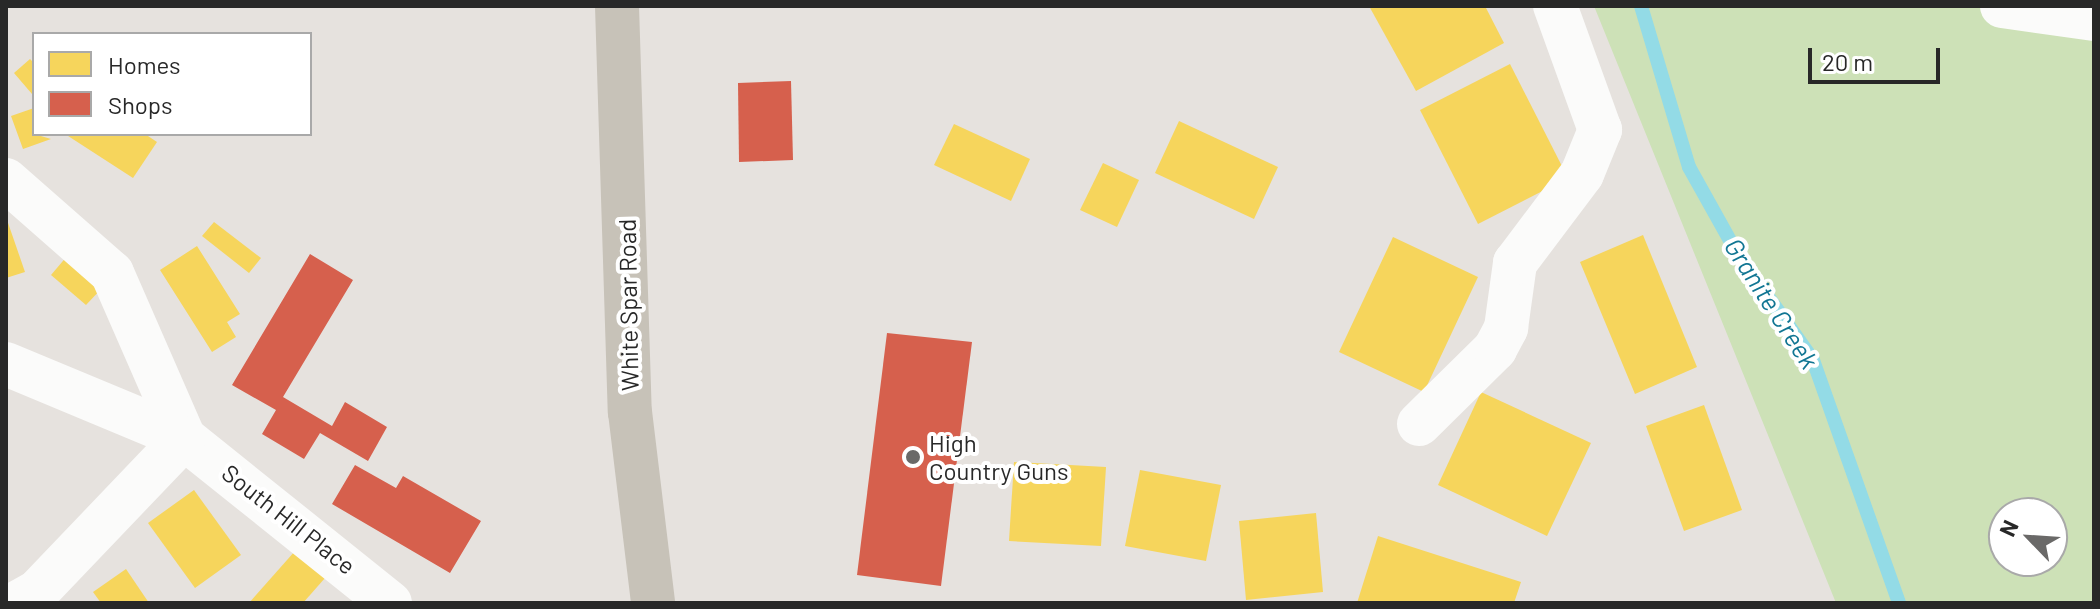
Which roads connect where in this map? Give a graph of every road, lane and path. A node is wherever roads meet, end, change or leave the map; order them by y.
1 (617, 6) edge
2 (1555, 6) edge
3 (2002, 6) edge
4 (2094, 19) edge
5 (6, 180) edge
6 (6, 364) edge
7 (1419, 424) dead end
8 (184, 438) junction
9 (370, 596) edge
10 (17, 603) edge
11 (653, 603) edge

1 - 11 main road, White Spar Road
2 - 7 street
3 - 4 street
5 - 8 street
6 - 8 street
8 - 9 street, South Hill Place
8 - 10 street

